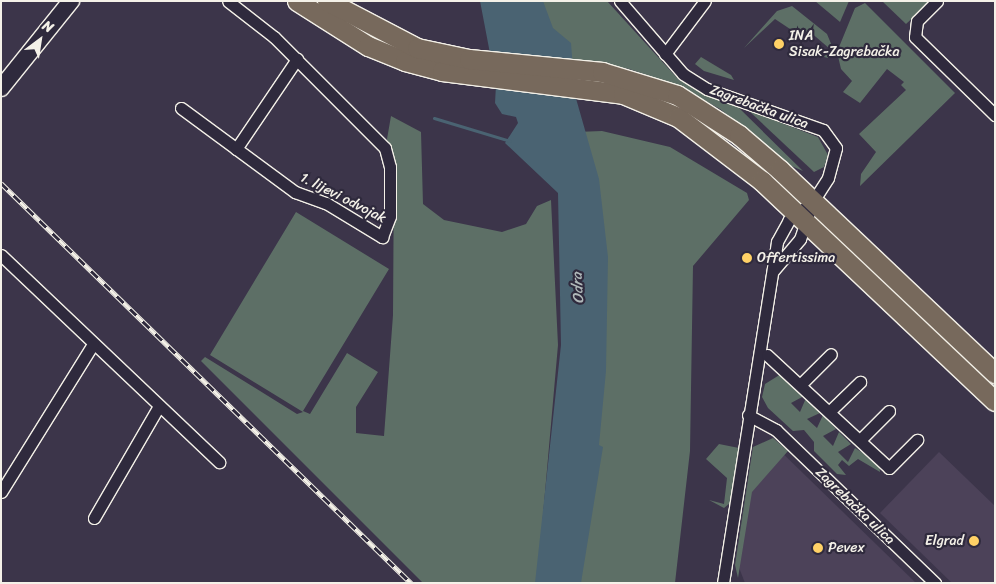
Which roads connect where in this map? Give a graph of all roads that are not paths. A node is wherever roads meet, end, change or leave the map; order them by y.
1 (71, 1) edge
2 (228, 1) edge
3 (297, 1) edge
4 (327, 1) edge
5 (620, 1) edge
6 (705, 1) edge
7 (937, 1) edge
8 (665, 54) junction
9 (297, 59) junction
10 (470, 67) junction
11 (603, 81) junction
12 (1, 88) edge
13 (181, 108) dead end
14 (995, 115) edge
15 (236, 149) junction
16 (813, 200) junction
17 (801, 218) junction
18 (1, 255) edge
19 (773, 271) junction
20 (93, 344) junction
21 (831, 354) dead end
22 (767, 355) dead end
23 (995, 373) edge
24 (860, 382) dead end
25 (801, 384) junction
26 (995, 402) edge
27 (159, 406) junction
28 (830, 411) junction
29 (889, 411) dead end
30 (748, 415) junction
31 (860, 440) junction
32 (918, 440) dead end
33 (219, 462) dead end
34 (1, 492) edge
35 (94, 518) dead end
36 (723, 583) edge
37 (936, 583) edge

1 - 12 main road
2 - 9 street, 1. lijevi odvojak
3 - 10 main road
4 - 10 main road
5 - 8 street, Zagrebačka ulica
6 - 8 street
7 - 14 street
8 - 16 street, Zagrebačka ulica
9 - 15 street
9 - 15 street, 1. lijevi odvojak
10 - 11 main road
11 - 16 main road, Zagrebačka ulica
11 - 17 main road
13 - 15 street, 1. lijevi odvojak
16 - 17 street, Zagrebačka ulica
16 - 23 main road, Zagrebačka ulica
17 - 19 street, Zagrebačka ulica
17 - 19 street, Zagrebačka ulica
17 - 26 main road
18 - 20 street
19 - 30 street, Zagrebačka ulica
20 - 27 street
20 - 34 street
21 - 25 street
22 - 25 street
24 - 28 street
25 - 28 street
27 - 33 street
27 - 35 street
28 - 31 street
29 - 31 street
30 - 36 street, Zagrebačka ulica
30 - 37 street, Zagrebačka ulica
31 - 32 street

